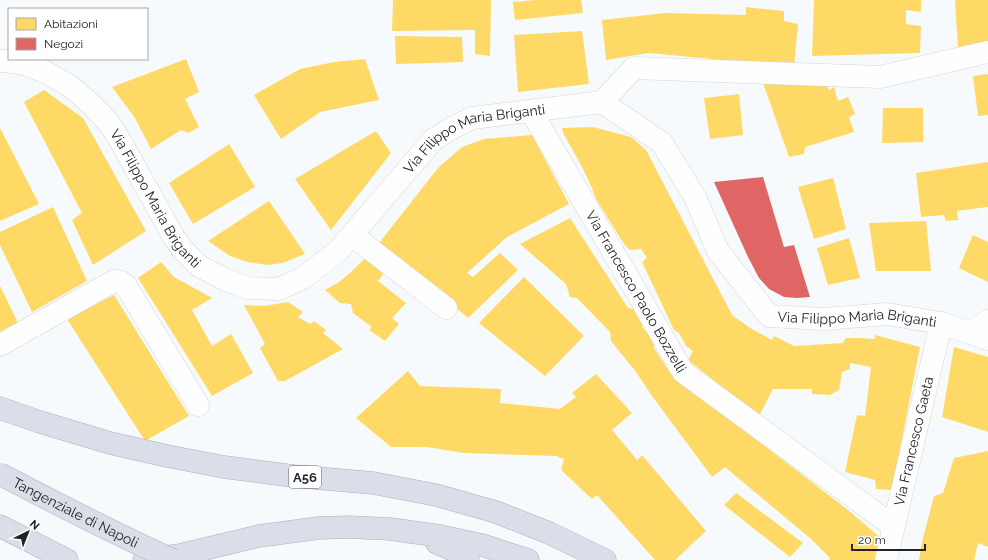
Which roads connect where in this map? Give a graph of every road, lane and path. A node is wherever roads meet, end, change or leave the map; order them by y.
1 (988, 52) edge
2 (0, 62) edge
3 (602, 102) junction
4 (532, 111) junction
5 (352, 235) junction
6 (446, 308) dead end
7 (988, 321) edge
8 (941, 322) junction
9 (979, 336) edge
10 (0, 345) edge
11 (198, 405) dead end
12 (0, 408) edge
13 (0, 474) edge
14 (0, 526) edge
15 (893, 526) junction
16 (390, 529) junction
17 (67, 560) edge
18 (144, 560) edge
19 (173, 560) edge
20 (468, 560) edge
21 (528, 560) edge
22 (605, 560) edge
23 (886, 560) edge

1 - 3 street
2 - 5 street, Via Filippo Maria Briganti
3 - 4 street, Via Filippo Maria Briganti
3 - 8 street, Via Filippo Maria Briganti
4 - 5 street, Via Filippo Maria Briganti
4 - 15 street, Via Francesco Paolo Bozzelli
5 - 6 street
7 - 9 street
8 - 9 street, Via Filippo Maria Briganti
8 - 15 street, Via Francesco Gaeta
10 - 11 street
12 - 22 highway, A56
13 - 19 highway, Tangenziale di Napoli, bridge
14 - 17 highway
15 - 23 street, Via Francesco Gaeta
16 - 18 highway, bridge
16 - 20 highway
16 - 21 highway

